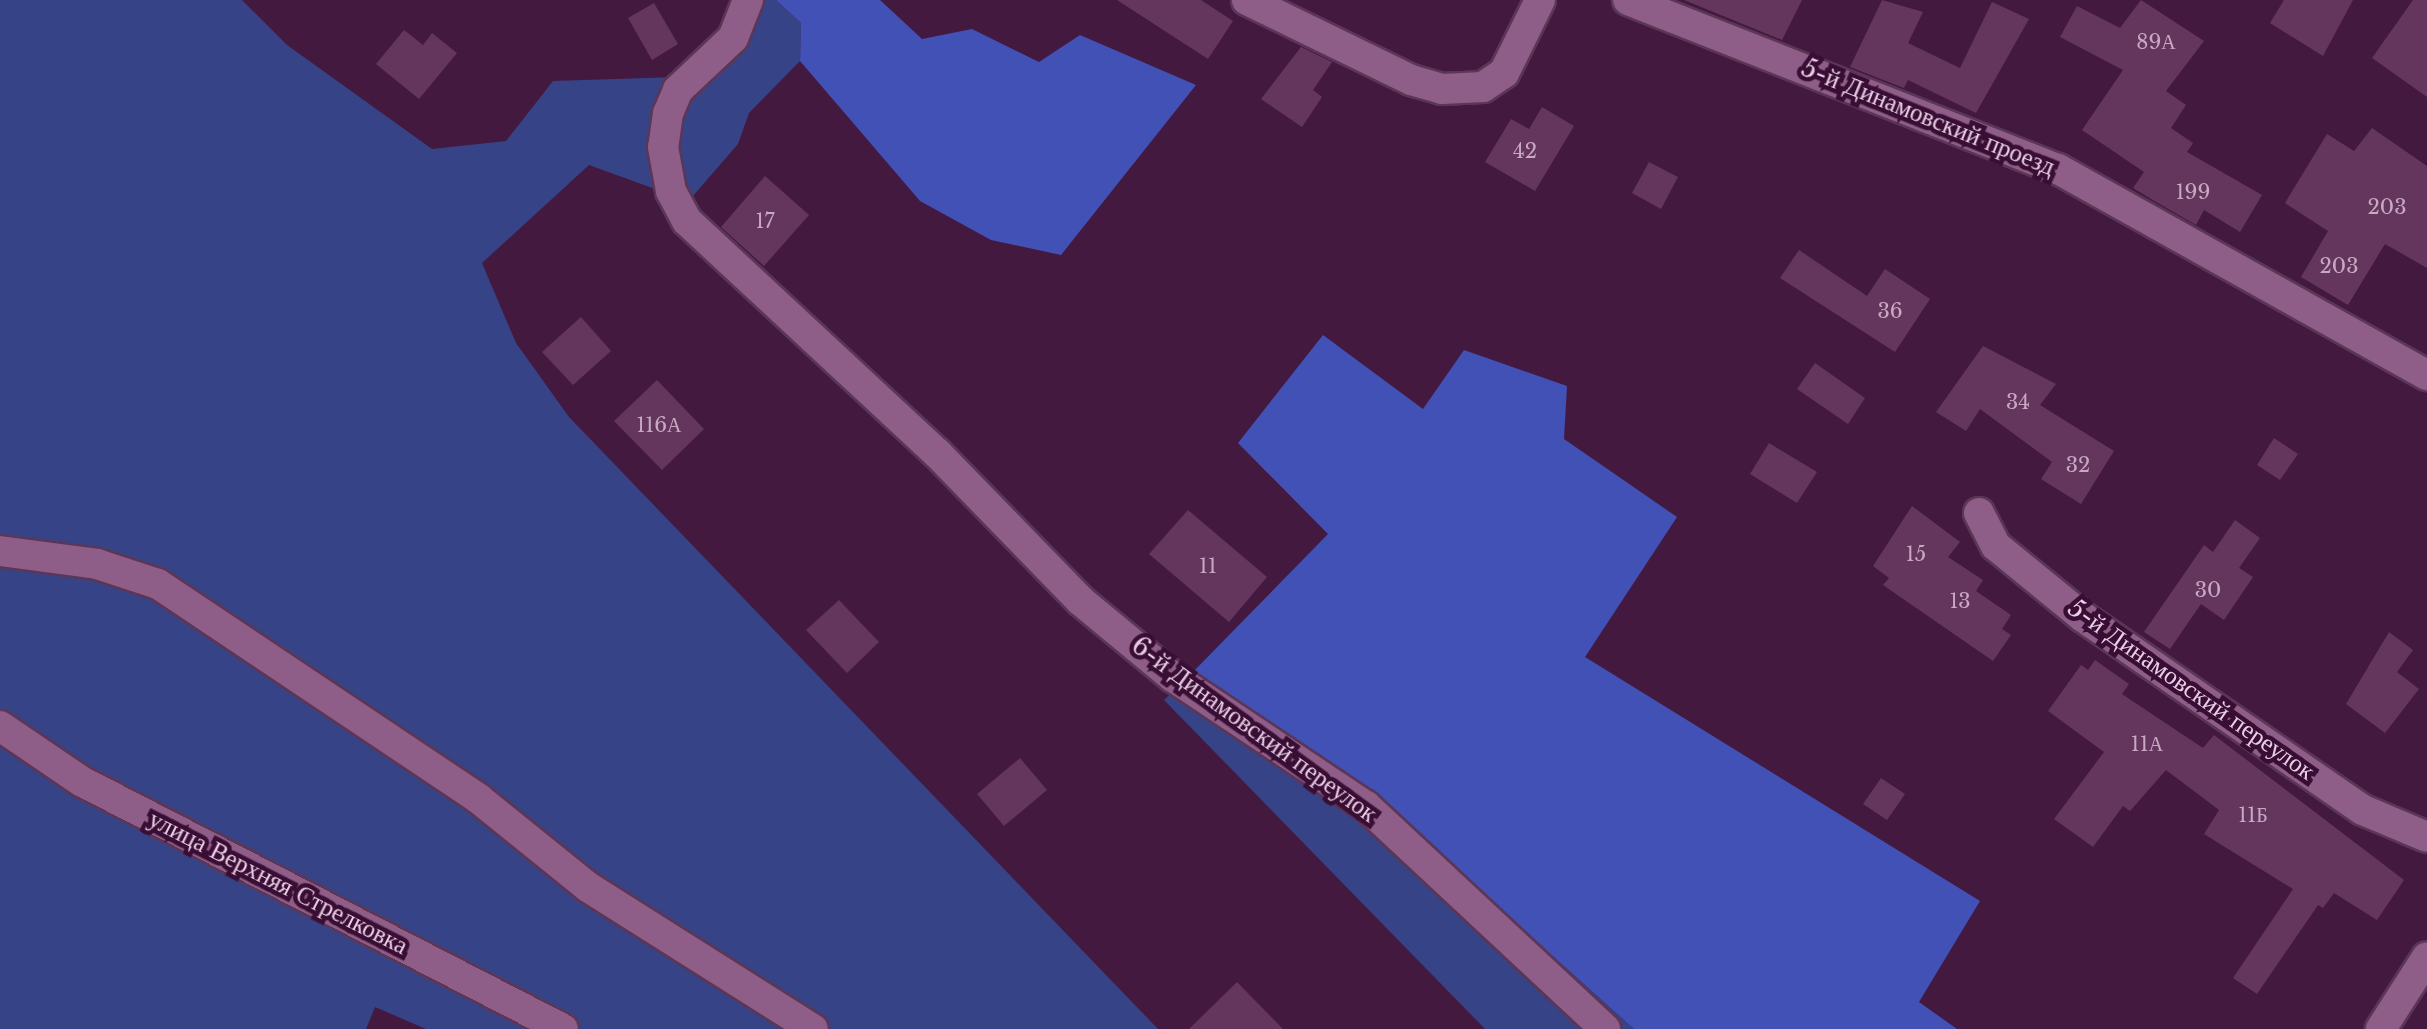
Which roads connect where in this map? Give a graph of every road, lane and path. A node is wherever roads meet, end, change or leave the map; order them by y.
1 (748, 0) edge
2 (1247, 0) edge
3 (1540, 0) edge
4 (1628, 0) edge
5 (2427, 375) edge
6 (1980, 512) dead end
7 (0, 551) edge
8 (0, 726) edge
9 (2427, 837) edge
10 (2427, 957) edge
11 (562, 1029) edge
12 (813, 1029) edge
13 (1606, 1029) edge
14 (2381, 1029) edge

1 - 13 street, 6-й Динамовский переулок
2 - 3 street
4 - 5 street, 5-й Динамовский проезд
6 - 9 street, 5-й Динамовский переулок
7 - 12 street
8 - 11 street, улица Верхняя Стрелковка
10 - 14 street

